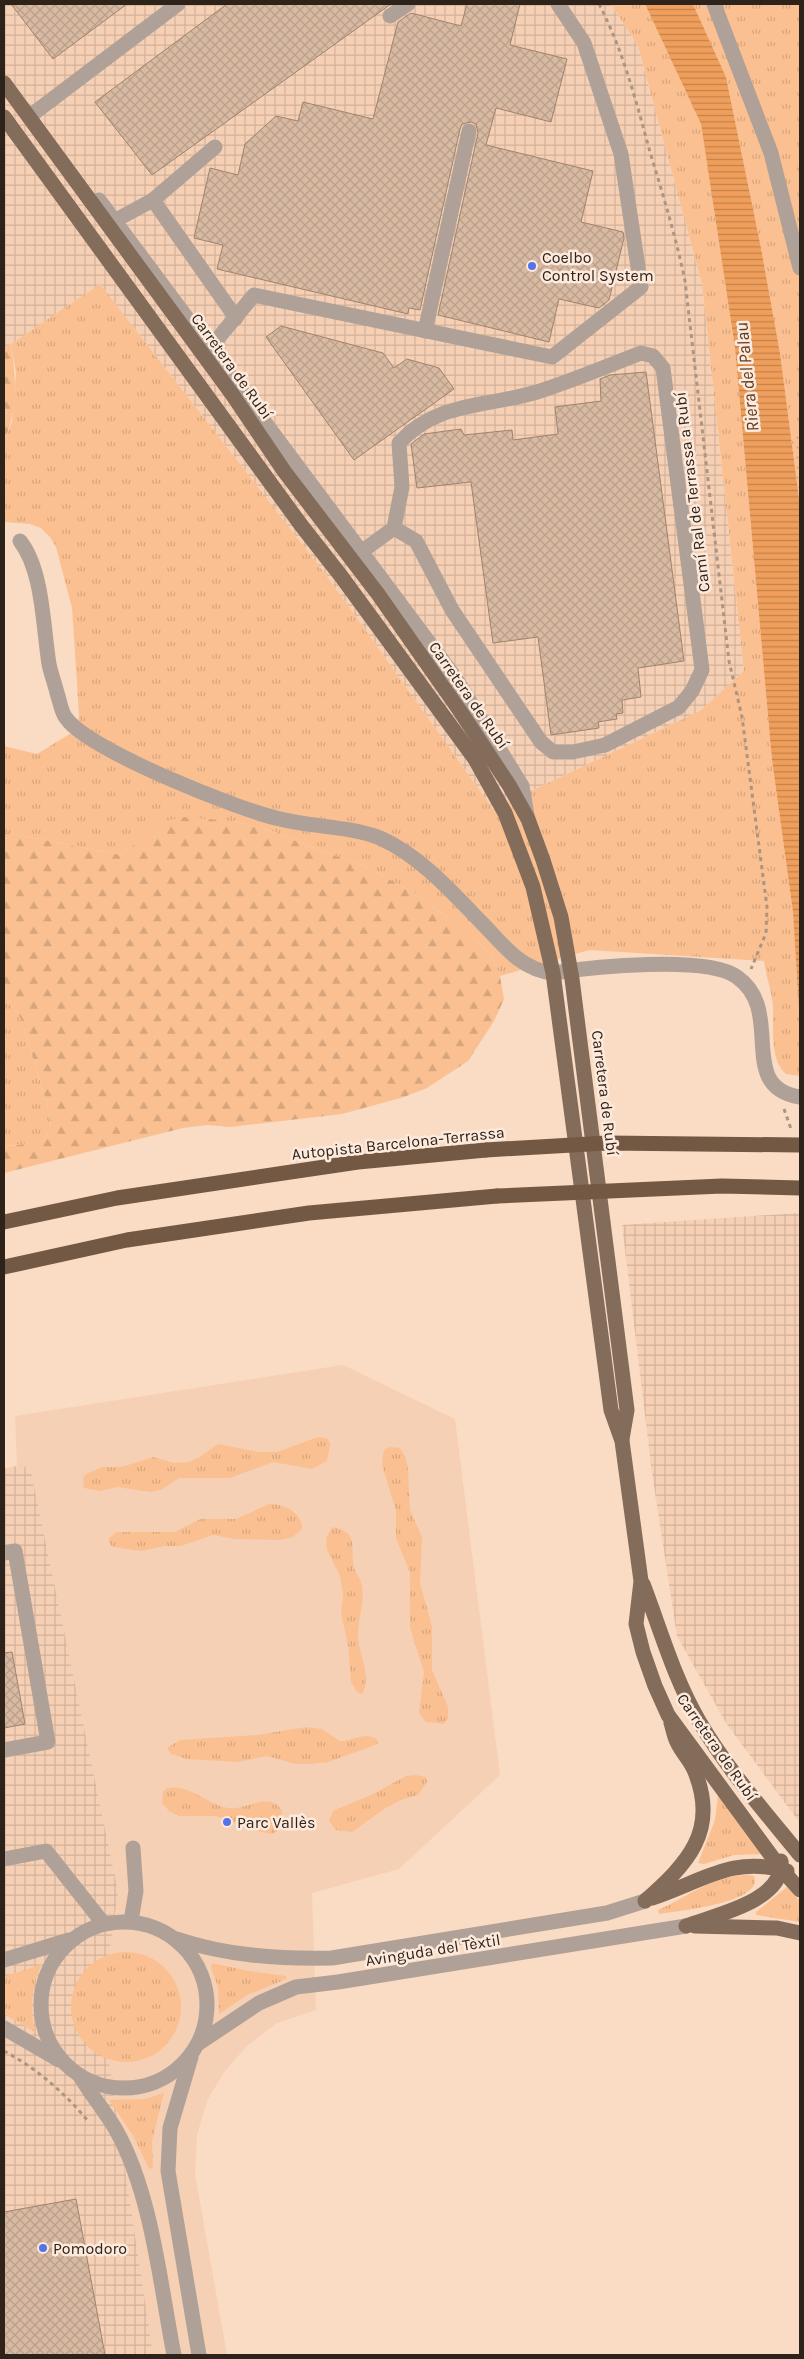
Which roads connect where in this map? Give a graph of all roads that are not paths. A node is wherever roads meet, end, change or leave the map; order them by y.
1 (178, 4) edge
2 (408, 4) edge
3 (558, 4) edge
4 (714, 4) edge
5 (390, 16) dead end
6 (4, 73) edge
7 (4, 83) edge
8 (34, 113) junction
9 (4, 116) edge
10 (469, 131) dead end
11 (215, 147) dead end
12 (153, 200) junction
13 (114, 221) junction
14 (800, 268) edge
15 (236, 318) junction
16 (425, 331) junction
17 (210, 348) junction
18 (394, 528) junction
19 (20, 540) dead end
20 (361, 552) junction
21 (528, 819) junction
22 (533, 887) junction
23 (570, 970) junction
24 (553, 973) junction
25 (800, 1097) edge
26 (571, 1102) junction
27 (796, 1139) edge
28 (800, 1188) edge
29 (4, 1222) edge
30 (4, 1267) edge
31 (622, 1441) junction
32 (4, 1553) edge
33 (641, 1581) junction
34 (668, 1715) junction
35 (4, 1750) edge
36 (758, 1803) junction
37 (133, 1848) dead end
38 (800, 1854) edge
39 (4, 1859) edge
40 (782, 1869) junction
41 (800, 1876) edge
42 (800, 1890) edge
43 (645, 1901) junction
44 (131, 1921) junction
45 (103, 1924) junction
46 (686, 1926) junction
47 (800, 1933) edge
48 (175, 1938) junction
49 (71, 1940) junction
50 (4, 1960) edge
51 (4, 2028) edge
52 (195, 2049) junction
53 (62, 2061) junction
54 (80, 2076) junction
55 (174, 2355) edge
56 (199, 2355) edge

1 - 8 street
2 - 5 street
3 - 16 street
4 - 14 street
6 - 8 street
7 - 21 main road, Carretera de Rubí
8 - 13 street
9 - 22 main road, Carretera de Rubí
10 - 16 street
11 - 12 street
12 - 13 street
12 - 15 street
13 - 17 street
15 - 16 street
15 - 17 street
17 - 20 street
18 - 18 street
18 - 20 street
19 - 24 street
20 - 21 street
21 - 23 main road, Carretera de Rubí
22 - 23 main road
22 - 24 main road, Carretera de Rubí
23 - 24 street
23 - 25 street
23 - 26 main road
23 - 31 main road, Carretera de Rubí
24 - 26 main road, Carretera de Rubí
26 - 31 main road, Carretera de Rubí
27 - 29 highway, Autopista Barcelona-Terrassa, bridge
28 - 30 highway, bridge
31 - 33 main road, Carretera de Rubí
32 - 35 street
33 - 34 main road, Carretera de Rubí
33 - 36 main road, Carretera de Rubí
34 - 40 main road, Carretera de Rubí
34 - 43 main road
36 - 38 main road, Carretera de Rubí
36 - 40 main road
37 - 44 street
39 - 45 street
40 - 41 main road
40 - 42 main road, Carretera de Rubí
40 - 43 main road
40 - 46 main road
43 - 48 street, Avinguda del Tèxtil
44 - 45 street
44 - 48 street
45 - 49 street
46 - 47 main road
46 - 52 street, Avinguda del Tèxtil
48 - 52 street
49 - 50 street
49 - 53 street
51 - 53 street
52 - 54 street
52 - 56 street
53 - 54 street
54 - 55 street

